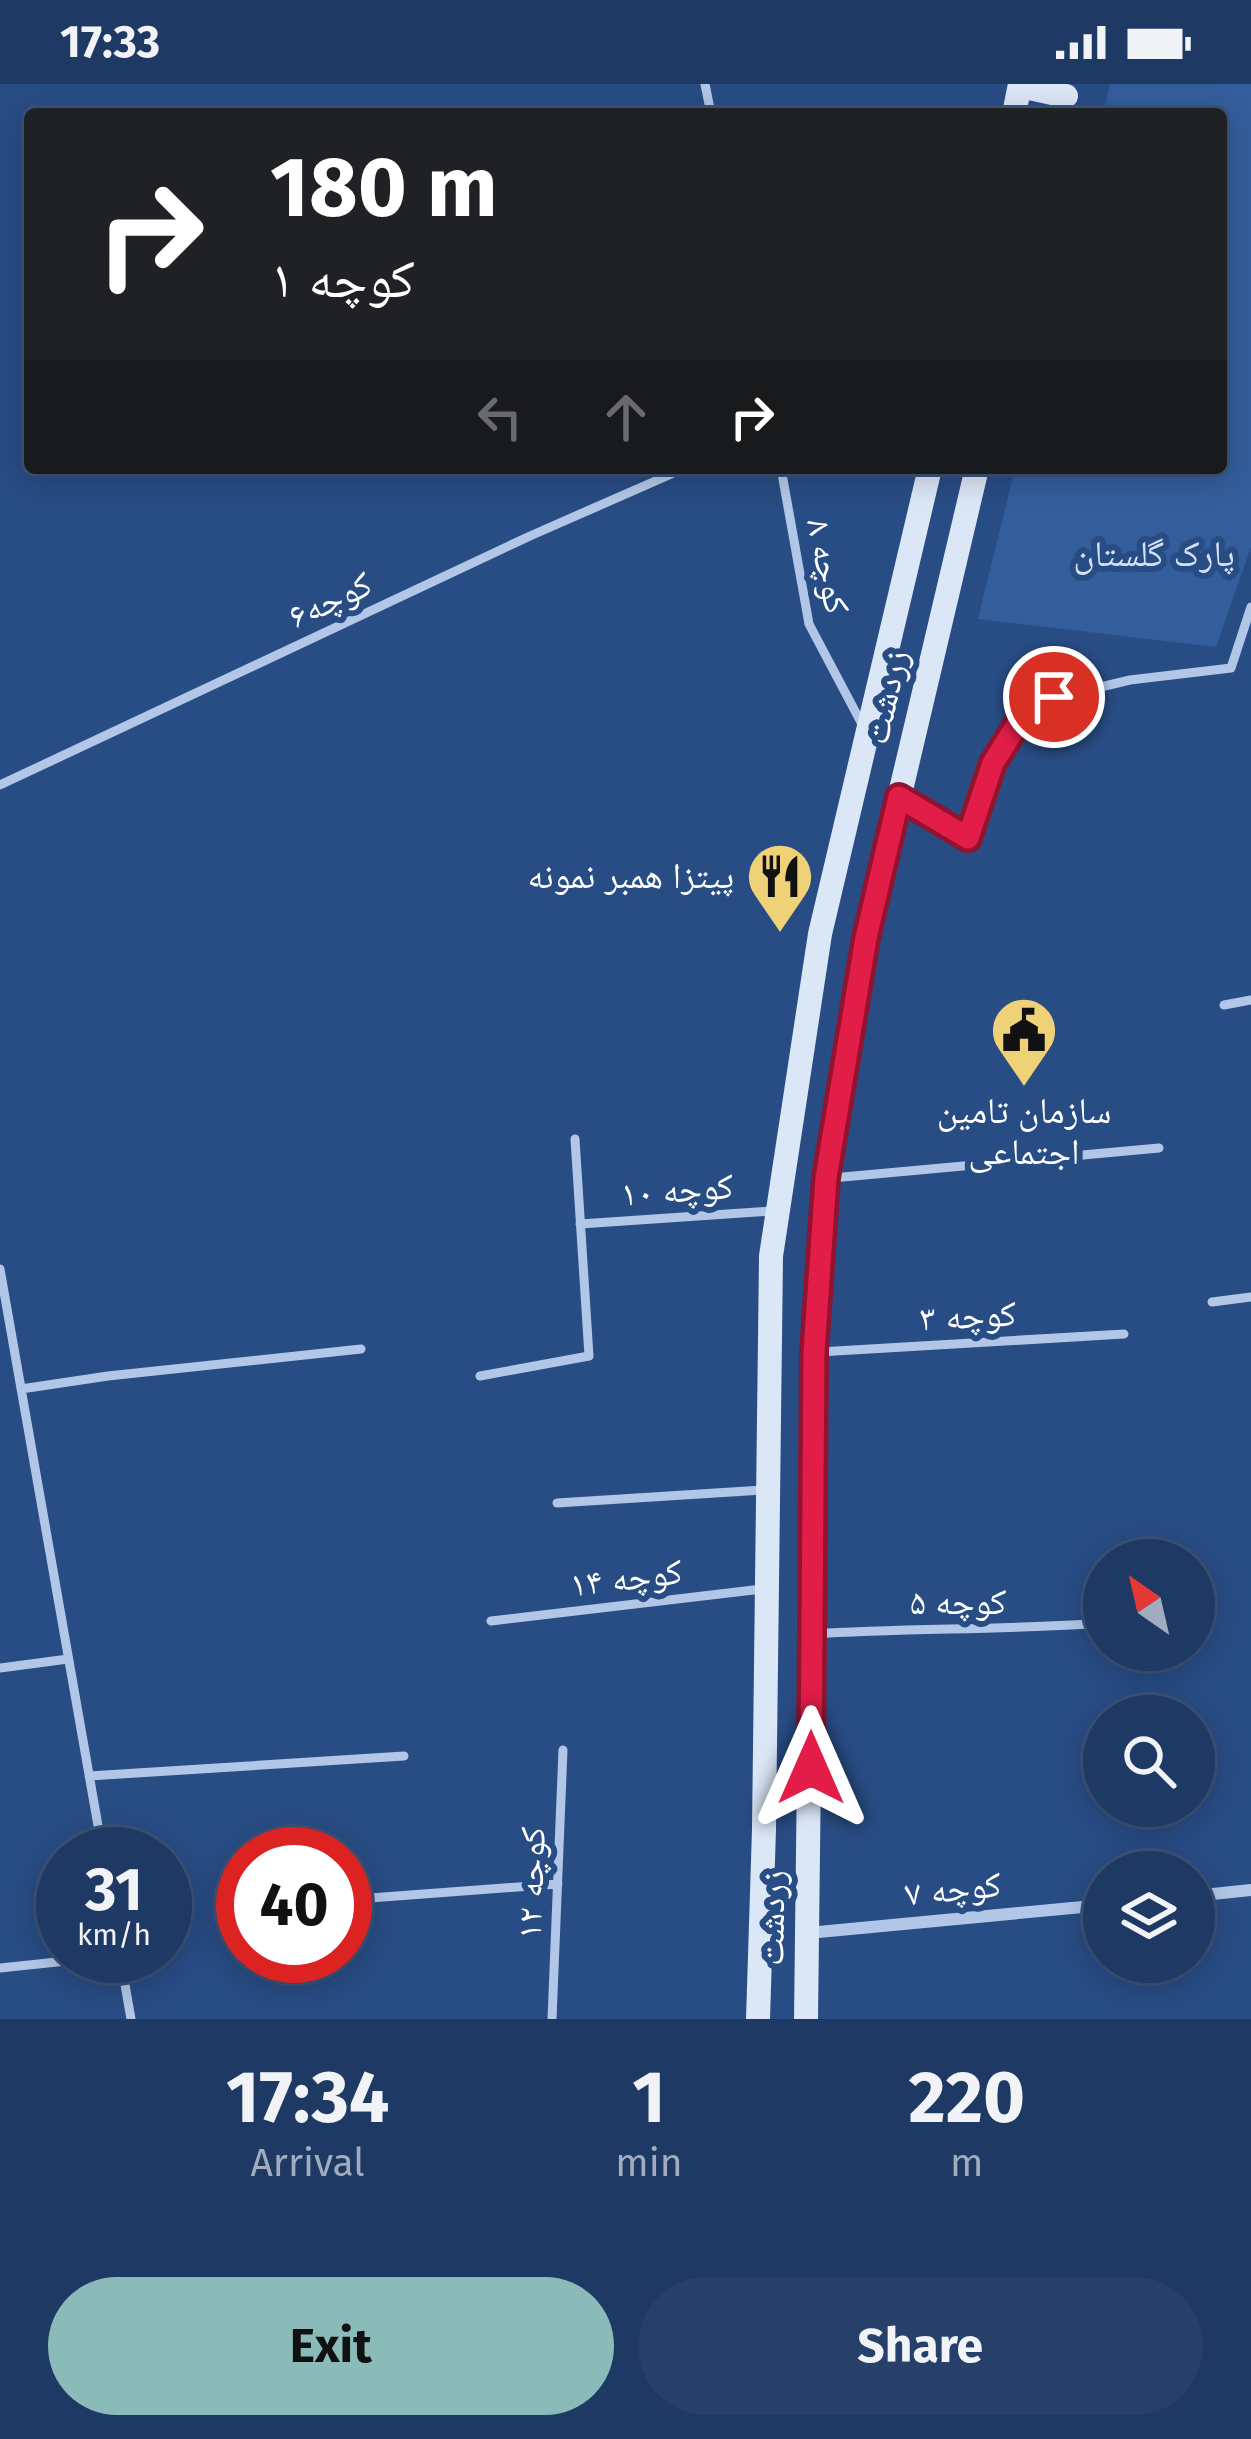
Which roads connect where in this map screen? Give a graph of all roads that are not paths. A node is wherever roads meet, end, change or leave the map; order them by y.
1 (1020, 85) edge
2 (1065, 98) edge
3 (671, 474) edge
4 (782, 474) edge
5 (929, 474) edge
6 (976, 474) edge
7 (1251, 607) edge
8 (867, 734) junction
9 (0, 785) edge
10 (899, 797) junction
11 (1251, 1000) edge
12 (1224, 1005) dead end
13 (575, 1139) dead end
14 (1159, 1148) dead end
15 (826, 1178) junction
16 (778, 1210) junction
17 (580, 1225) junction
18 (0, 1269) edge
19 (1251, 1297) edge
20 (1212, 1302) dead end
21 (4, 1320) edge
22 (1124, 1334) dead end
23 (361, 1349) dead end
24 (814, 1352) junction
25 (480, 1376) dead end
26 (21, 1389) junction
27 (769, 1490) junction
28 (557, 1503) dead end
29 (767, 1588) junction
30 (491, 1622) dead end
31 (1083, 1624) edge
32 (812, 1634) junction
33 (68, 1659) junction
34 (0, 1668) edge
35 (563, 1750) dead end
36 (404, 1756) dead end
37 (89, 1776) junction
38 (98, 1827) edge
39 (558, 1884) junction
40 (1251, 1890) edge
41 (1215, 1894) edge
42 (372, 1898) edge
43 (1083, 1907) edge
44 (808, 1933) junction
45 (36, 1964) edge
46 (0, 1968) edge
47 (123, 1983) edge
48 (131, 2019) edge
49 (552, 2019) edge
50 (758, 2019) edge
51 (806, 2019) edge

1 - 2 street
3 - 9 lane, کوچه۶
4 - 8 lane, کوچه ۸
5 - 8 street, زردشت
6 - 10 street, زردشت
7 - 10 lane
8 - 16 street, زردشت
10 - 15 street, زردشت
11 - 12 lane
13 - 17 lane
14 - 15 lane
15 - 24 street, زردشت
16 - 17 lane, کوچه ۱۰
16 - 27 street, زردشت
17 - 25 lane
18 - 21 lane
19 - 20 lane
21 - 26 lane
22 - 24 lane, کوچه ۳
23 - 26 lane
24 - 32 street, زردشت
26 - 33 lane
27 - 28 lane
27 - 29 street, زردشت
29 - 30 lane, کوچه ۱۴
29 - 50 street, زردشت
31 - 32 lane, کوچه ۵
32 - 44 street, زردشت
33 - 34 lane
33 - 37 lane
35 - 39 lane, کوچه ۱۲
36 - 37 lane
37 - 38 lane
39 - 42 lane
39 - 49 lane, کوچه ۱۲
40 - 41 street
43 - 44 street, کوچه ۷
44 - 51 street, زردشت
45 - 46 lane
47 - 48 lane

